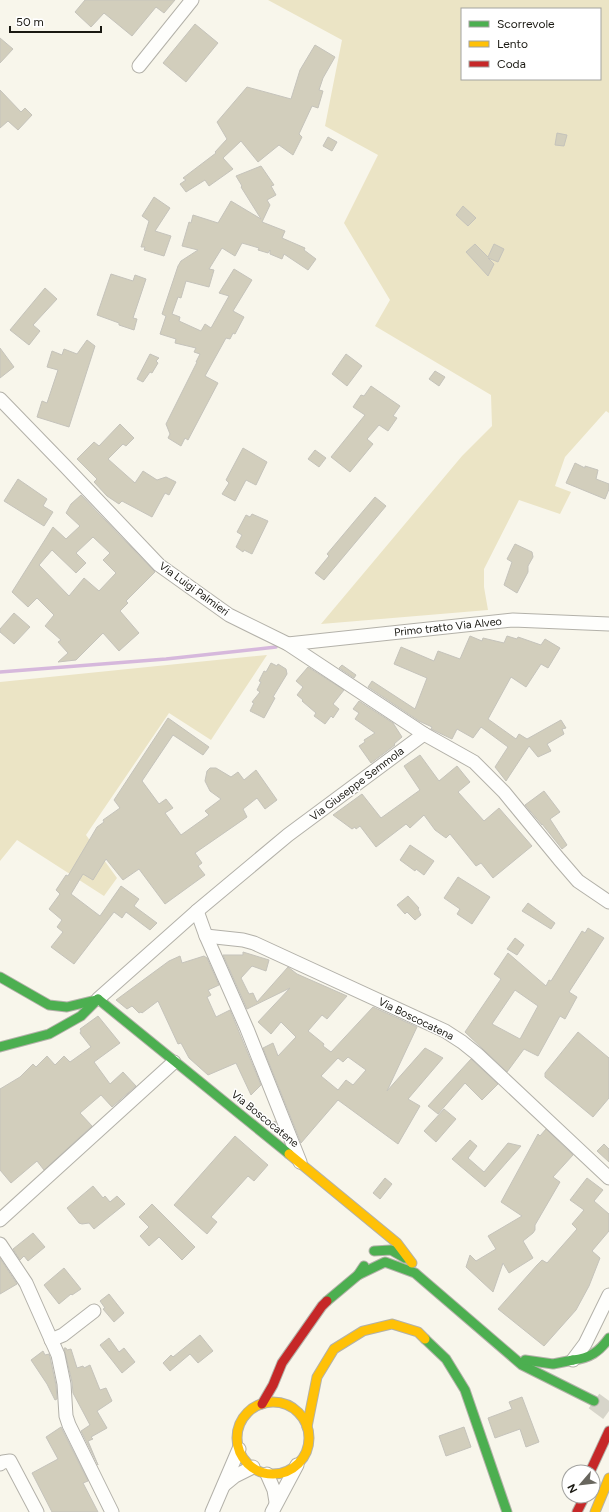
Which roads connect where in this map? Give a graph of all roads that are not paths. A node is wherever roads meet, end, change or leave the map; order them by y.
1 (192, 0) edge
2 (139, 66) dead end
3 (0, 399) edge
4 (609, 624) edge
5 (288, 644) junction
6 (424, 734) junction
7 (609, 902) edge
8 (197, 911) junction
9 (206, 936) junction
10 (0, 977) edge
11 (98, 999) junction
12 (0, 1047) edge
13 (174, 1062) junction
14 (300, 1163) junction
15 (609, 1178) edge
16 (365, 1218) junction
17 (0, 1220) edge
18 (0, 1244) edge
19 (397, 1248) junction
20 (374, 1251) junction
21 (358, 1275) junction
22 (609, 1294) edge
23 (94, 1311) dead end
24 (609, 1338) edge
25 (51, 1340) junction
26 (525, 1360) junction
27 (573, 1360) junction
28 (282, 1363) junction
29 (262, 1404) junction
30 (289, 1406) junction
31 (308, 1427) junction
32 (609, 1431) edge
33 (609, 1447) edge
34 (239, 1449) junction
35 (0, 1464) edge
36 (594, 1464) edge
37 (601, 1464) edge
38 (297, 1465) junction
39 (253, 1467) junction
40 (267, 1474) junction
41 (609, 1478) edge
42 (496, 1480) junction
43 (222, 1486) junction
44 (493, 1499) dead end
45 (274, 1507) edge
46 (37, 1512) edge
47 (112, 1512) edge
48 (212, 1512) edge
49 (507, 1512) edge
50 (595, 1512) edge

1 - 2 street
3 - 5 street, Via Luigi Palmieri
4 - 5 street, Primo tratto Via Alveo
5 - 6 street, Via Luigi Palmieri
6 - 7 street
6 - 8 street, Via Giuseppe Semmola
8 - 9 street
8 - 11 street, Via Giuseppe Semmola
9 - 14 street
9 - 15 street, Via Boscocatena
10 - 11 main road, Via Giuseppe Semmola
11 - 12 main road, Via Giuseppe Semmola
11 - 13 main road, Via Boscocatene
13 - 14 main road, Via Boscocatene
13 - 17 street
14 - 16 main road, Via Boscocatene
16 - 19 main road, Via Boscocatene
16 - 20 main road
18 - 25 street
19 - 20 main road
19 - 26 main road, Via Boscocatene
20 - 21 main road
21 - 26 main road, Via Boscocatene
21 - 28 main road
22 - 27 street
23 - 25 street
24 - 27 main road
25 - 47 street
26 - 27 main road
28 - 29 main road
28 - 30 main road
29 - 30 main road
29 - 34 main road
30 - 31 main road
31 - 38 main road
31 - 42 main road
32 - 36 main road
33 - 37 main road
34 - 39 main road
34 - 43 street
35 - 46 street
38 - 40 main road
38 - 45 street
39 - 40 main road
39 - 43 street
40 - 45 street
41 - 50 main road
42 - 44 main road
42 - 49 main road
43 - 48 street

